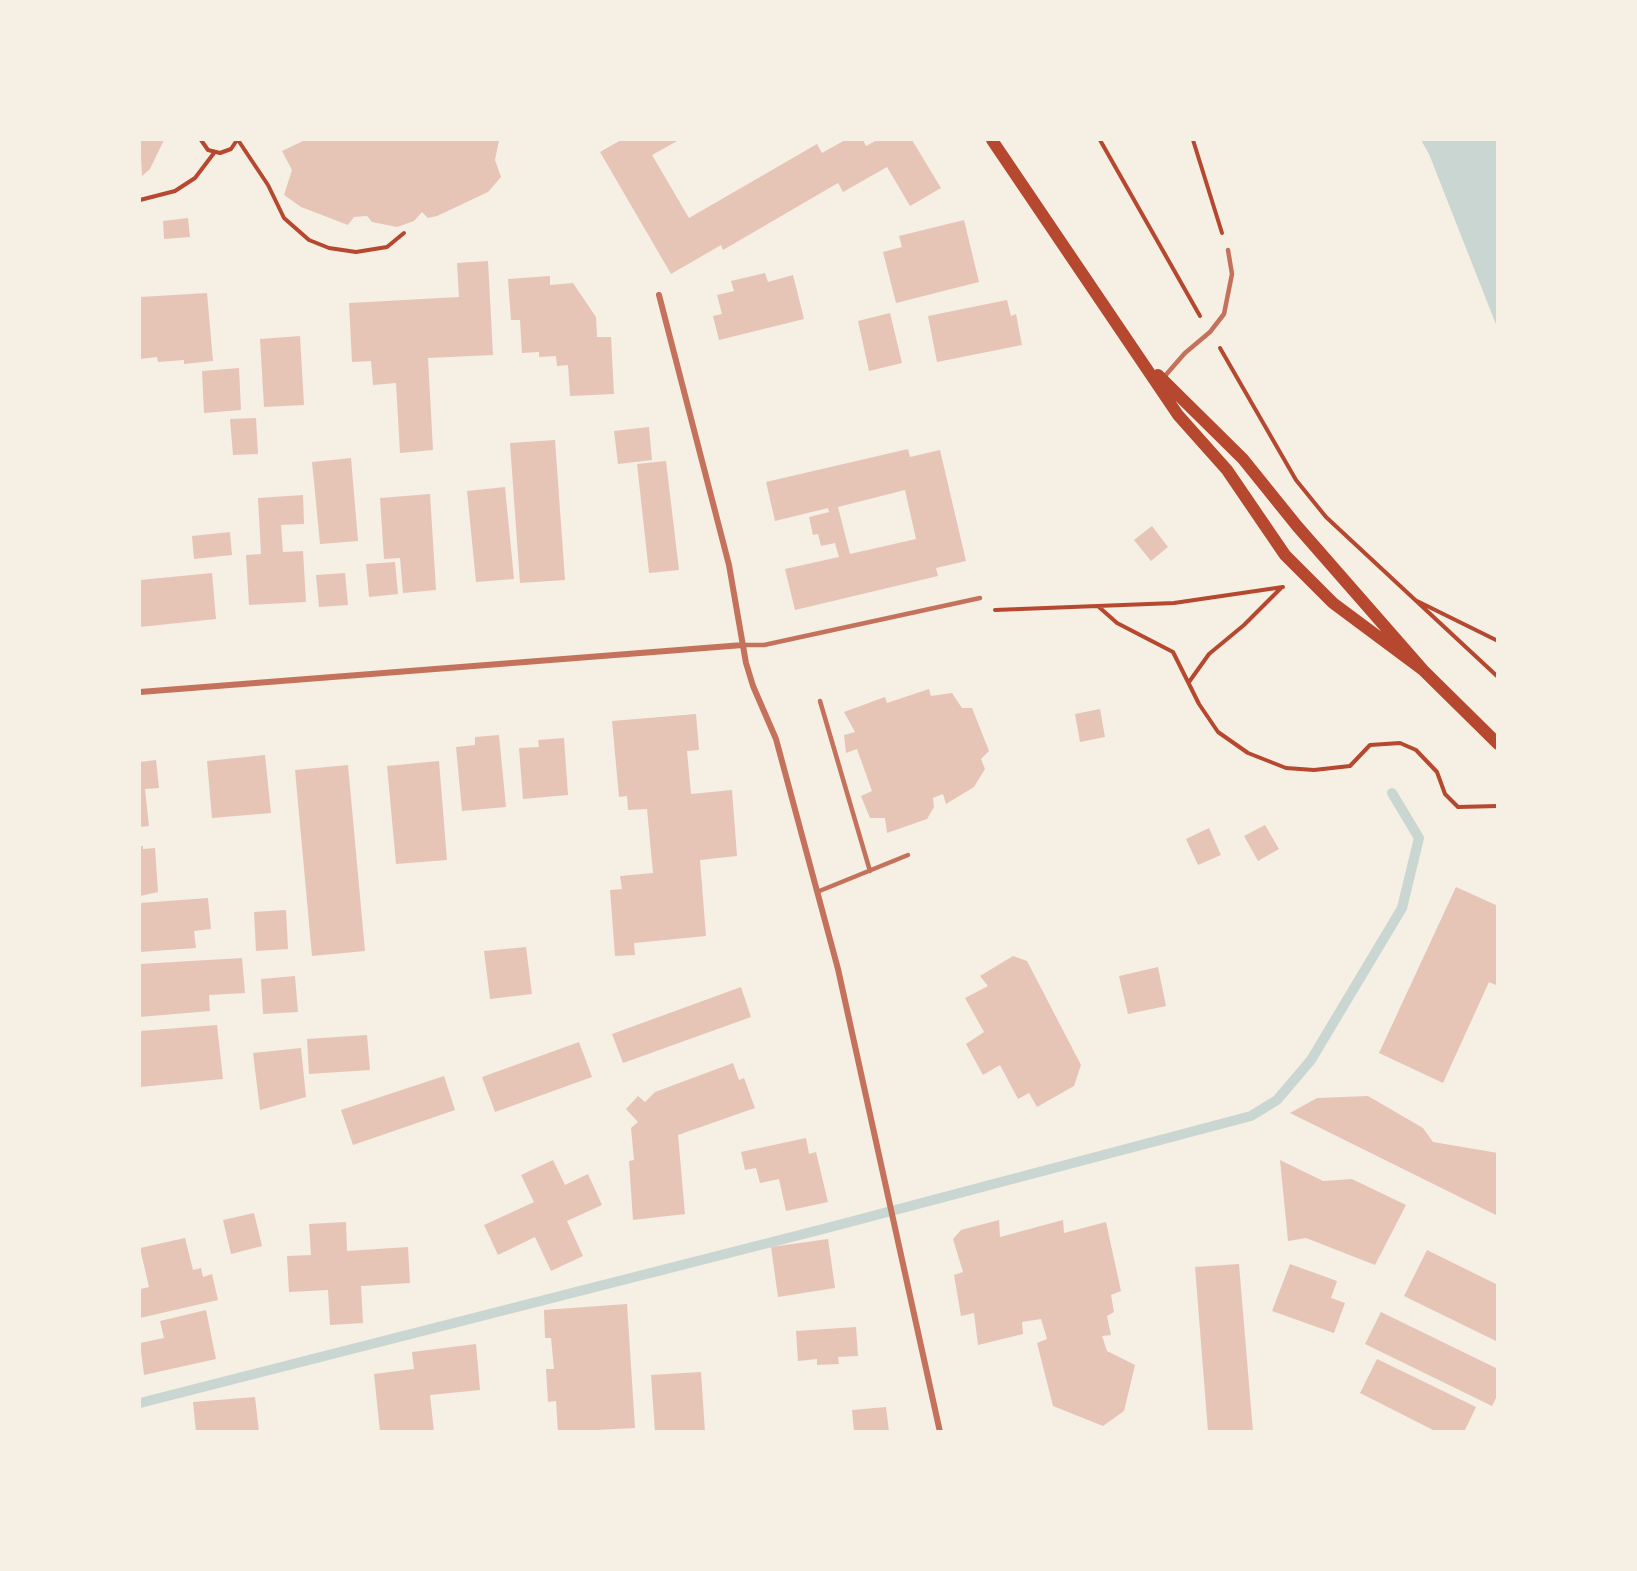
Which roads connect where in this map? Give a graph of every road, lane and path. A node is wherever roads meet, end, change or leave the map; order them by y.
1 (201, 140) edge
2 (237, 140) edge
3 (992, 140) edge
4 (1100, 140) edge
5 (1193, 140) edge
6 (214, 153) junction
7 (140, 200) edge
8 (404, 233) dead end
9 (1228, 250) joint
10 (659, 295) dead end
11 (1210, 332) junction
12 (1134, 350) junction
13 (1162, 379) junction
14 (1290, 580) dead end
15 (1283, 587) junction
16 (980, 598) dead end
17 (1411, 598) junction
18 (1099, 606) junction
19 (991, 611) dead end
20 (1497, 641) edge
21 (743, 645) junction
22 (1423, 670) junction
23 (1497, 677) edge
24 (1189, 682) junction
25 (140, 692) edge
26 (820, 701) dead end
27 (1497, 744) edge
28 (1497, 806) edge
29 (908, 855) dead end
30 (870, 871) junction
31 (817, 892) junction
32 (940, 1431) edge

1 - 6 path
2 - 6 path
2 - 8 path
3 - 12 main road
4 - 11 path
5 - 9 path
6 - 7 path
9 - 11 lane
10 - 21 street
11 - 13 lane
11 - 17 path
12 - 13 main road
12 - 22 main road
13 - 22 main road
14 - 15 path
15 - 18 path
15 - 24 path
16 - 21 lane
17 - 20 path
17 - 23 path
18 - 19 path
18 - 24 path
21 - 25 street
21 - 31 street
22 - 27 main road
24 - 28 path
26 - 30 lane
29 - 30 lane
30 - 31 lane
31 - 32 street

